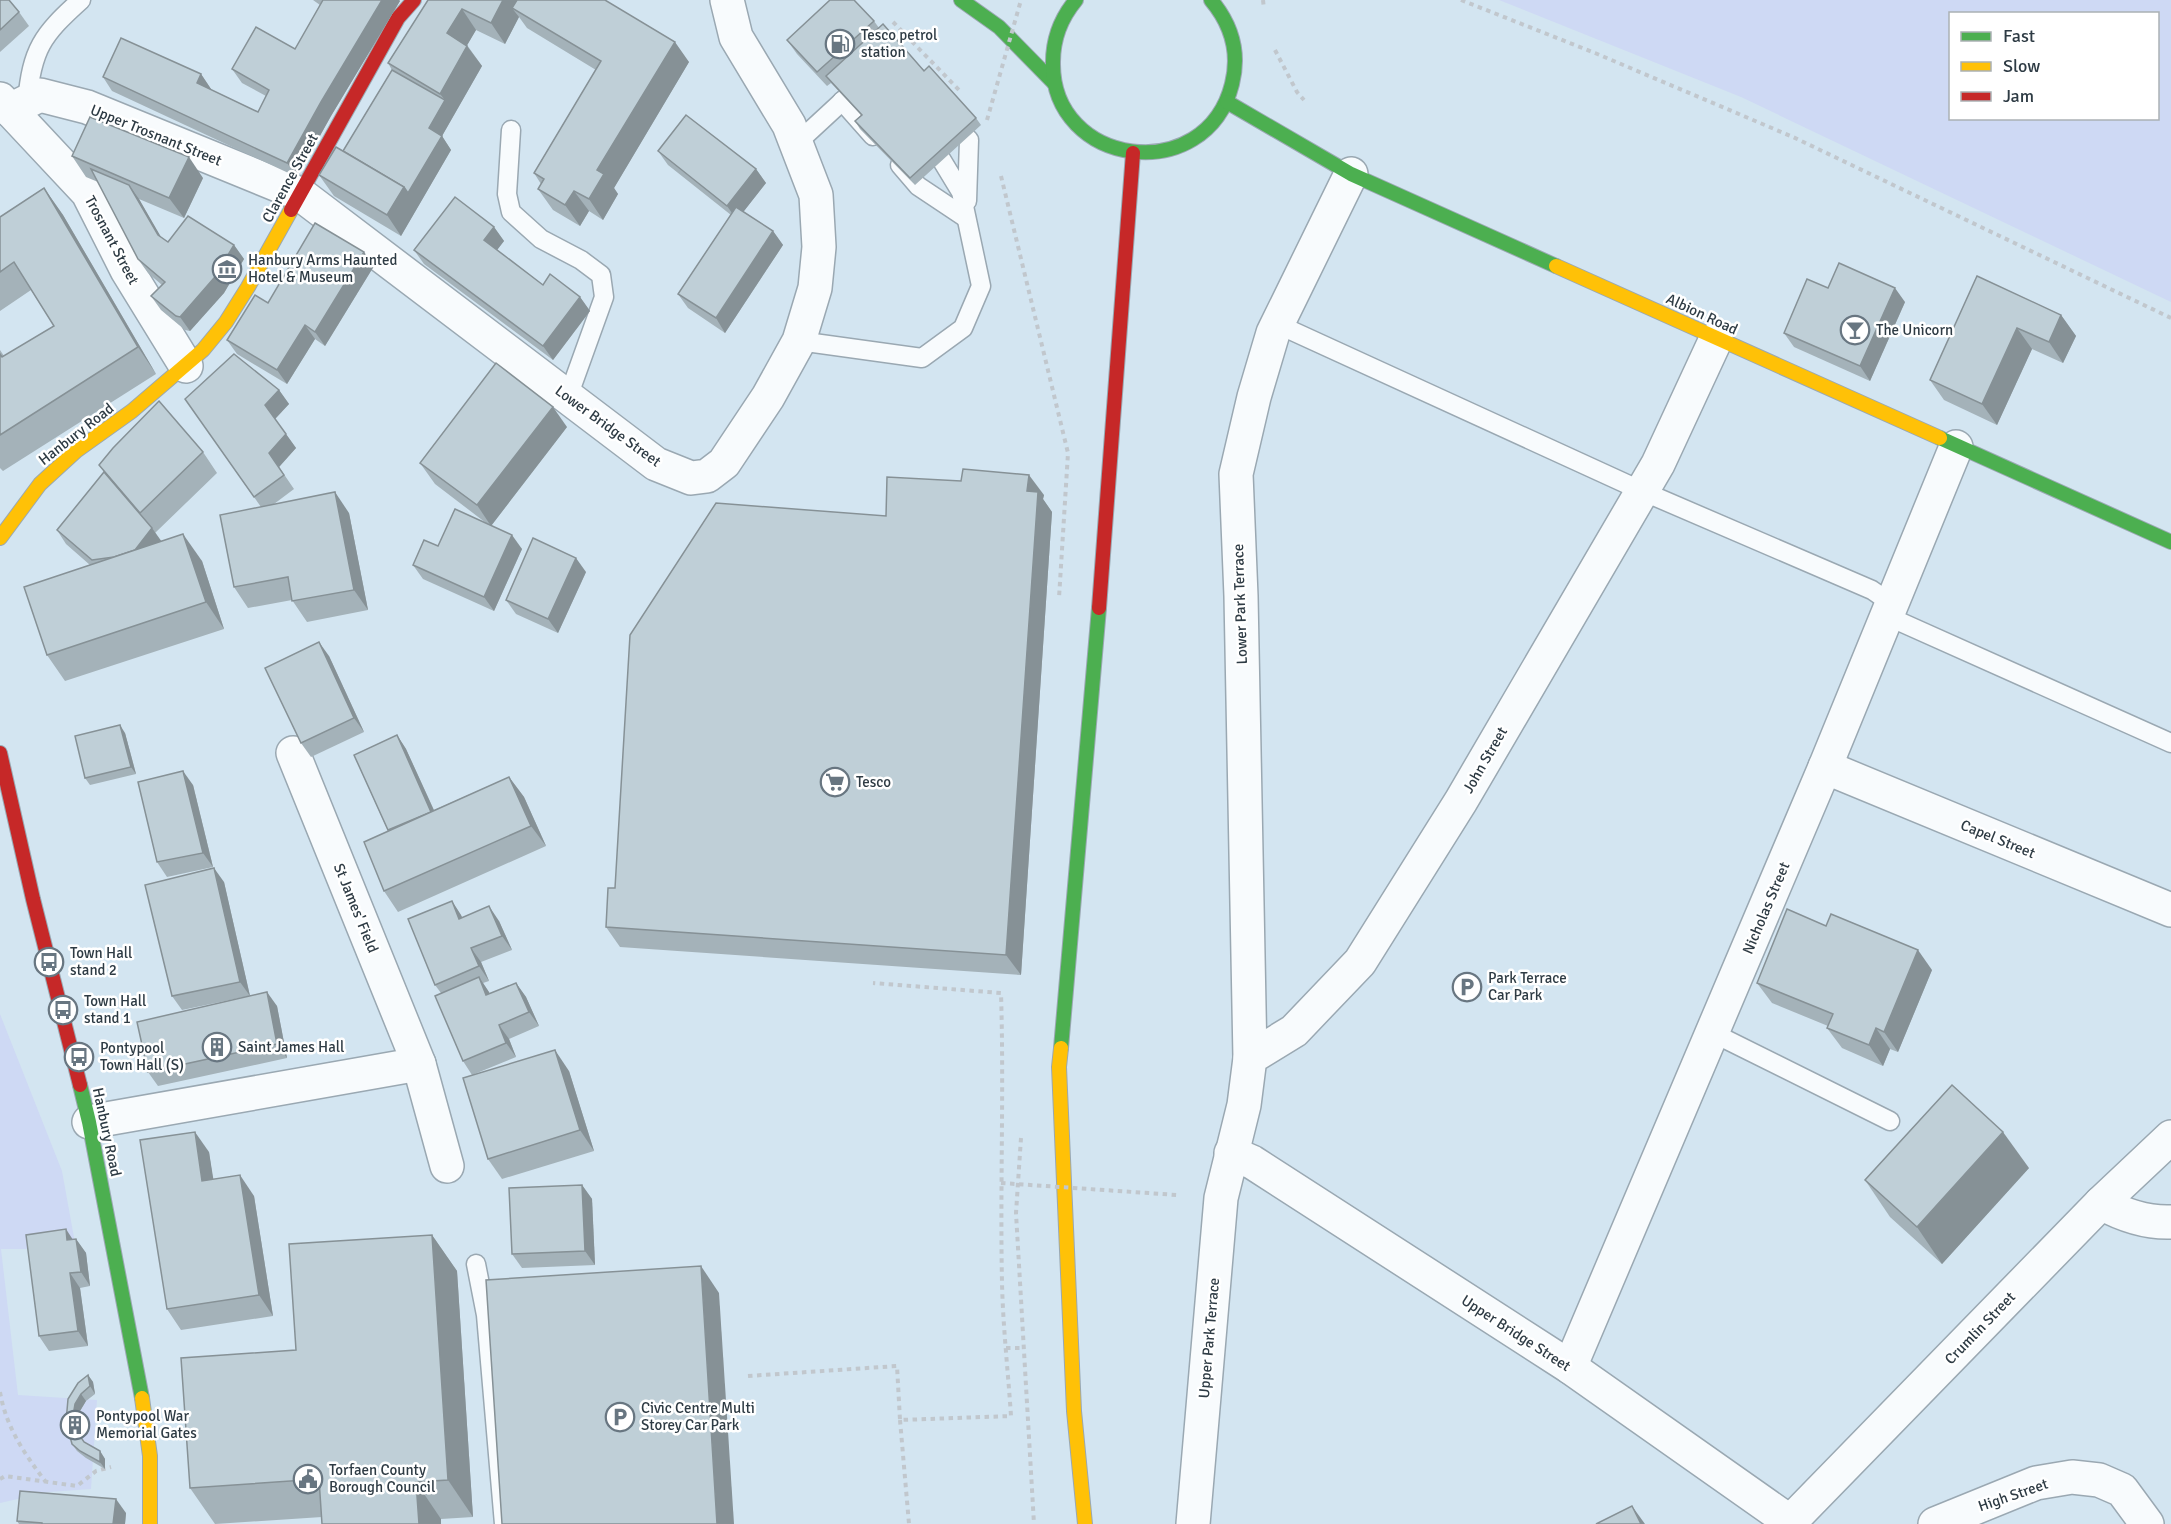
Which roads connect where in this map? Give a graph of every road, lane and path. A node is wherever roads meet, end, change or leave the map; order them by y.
1 (81, 0) edge
2 (414, 0) edge
3 (961, 0) edge
4 (1021, 0) edge
5 (1076, 0) edge
6 (1211, 0) edge
7 (1223, 0) edge
8 (1263, 0) edge
9 (1461, 0) edge
10 (727, 2) edge
11 (1223, 15) junction
12 (1266, 18) dead end
13 (893, 22) dead end
14 (1273, 46) dead end
15 (875, 76) edge
16 (1054, 83) junction
17 (963, 95) dead end
18 (842, 101) junction
19 (1227, 102) junction
20 (12, 104) edge
21 (939, 107) edge
22 (1311, 108) dead end
23 (979, 111) dead end
24 (987, 120) junction
25 (915, 128) edge
26 (511, 130) dead end
27 (989, 131) dead end
28 (797, 144) junction
29 (1133, 153) junction
30 (998, 165) dead end
31 (1351, 174) junction
32 (300, 194) junction
33 (966, 218) junction
34 (2171, 318) edge
35 (1277, 324) junction
36 (1716, 339) junction
37 (799, 341) junction
38 (186, 366) junction
39 (568, 397) junction
40 (1956, 447) junction
41 (1642, 490) junction
42 (0, 538) edge
43 (2171, 542) edge
44 (1058, 607) dead end
45 (1889, 610) junction
46 (2171, 743) edge
47 (0, 753) edge
48 (293, 753) dead end
49 (1826, 767) junction
50 (2171, 910) edge
51 (873, 983) dead end
52 (1713, 1033) junction
53 (1250, 1058) junction
54 (420, 1064) junction
55 (1890, 1121) dead end
56 (89, 1122) junction
57 (1022, 1130) dead end
58 (2171, 1137) edge
59 (1231, 1153) junction
60 (447, 1166) dead end
61 (1001, 1183) junction
62 (1177, 1195) dead end
63 (2102, 1203) junction
64 (2171, 1222) edge
65 (476, 1264) dead end
66 (1006, 1348) junction
67 (1024, 1348) junction
68 (1570, 1367) junction
69 (748, 1376) dead end
70 (0, 1392) edge
71 (900, 1420) junction
72 (150, 1456) junction
73 (0, 1479) edge
74 (45, 1482) junction
75 (1792, 1522) edge
76 (150, 1524) edge
77 (504, 1524) edge
78 (909, 1524) edge
79 (1034, 1524) edge
80 (1085, 1524) edge
81 (1193, 1524) edge
82 (1935, 1524) edge
83 (2146, 1524) edge

1 - 20 lane
2 - 32 street, Clarence Street
3 - 16 street
4 - 24 path, bridge
5 - 16 street
6 - 11 street
7 - 11 street
8 - 12 path
9 - 34 path
10 - 28 street, Lower Bridge Street
11 - 19 street
13 - 17 path
14 - 22 path
15 - 18 lane
16 - 29 street
18 - 28 lane
18 - 33 lane
19 - 29 street
19 - 31 street, Albion Road
20 - 32 street, Upper Trosnant Street
20 - 38 street, Trosnant Street
21 - 33 lane
23 - 24 path
24 - 27 path
25 - 33 lane
26 - 39 lane
28 - 37 street, Lower Bridge Street
29 - 80 street
30 - 44 path
31 - 35 street, Lower Park Terrace
31 - 36 street, Albion Road
32 - 38 street, Clarence Street
32 - 39 street, Lower Bridge Street
33 - 37 lane
35 - 41 lane
35 - 53 street, Lower Park Terrace
36 - 40 street, Albion Road
36 - 41 street, John Street
37 - 39 street, Lower Bridge Street
38 - 42 street, Hanbury Road
40 - 43 street, Albion Road
40 - 45 street, Nicholas Street
41 - 45 lane
41 - 53 street, John Street
45 - 46 lane
45 - 49 street, Nicholas Street
47 - 56 street, Hanbury Road
48 - 54 street, St James' Field
49 - 50 street, Capel Street
49 - 52 street, Nicholas Street
51 - 61 path
52 - 55 lane
52 - 68 street, Nicholas Street
53 - 59 street
54 - 56 street
54 - 60 street, St James' Field
56 - 72 street, Hanbury Road
57 - 67 path
58 - 63 street, Crumlin Street
59 - 68 street, Upper Bridge Street
59 - 81 street, Upper Park Terrace
61 - 62 path, bridge
61 - 66 path
63 - 64 street
63 - 75 street, Crumlin Street
65 - 77 lane
66 - 67 path
66 - 71 path
67 - 79 path
68 - 75 street, Upper Bridge Street
69 - 71 path
70 - 74 path
71 - 78 path
72 - 74 path
72 - 76 street, Hanbury Road
73 - 74 path
82 - 83 street, High Street

